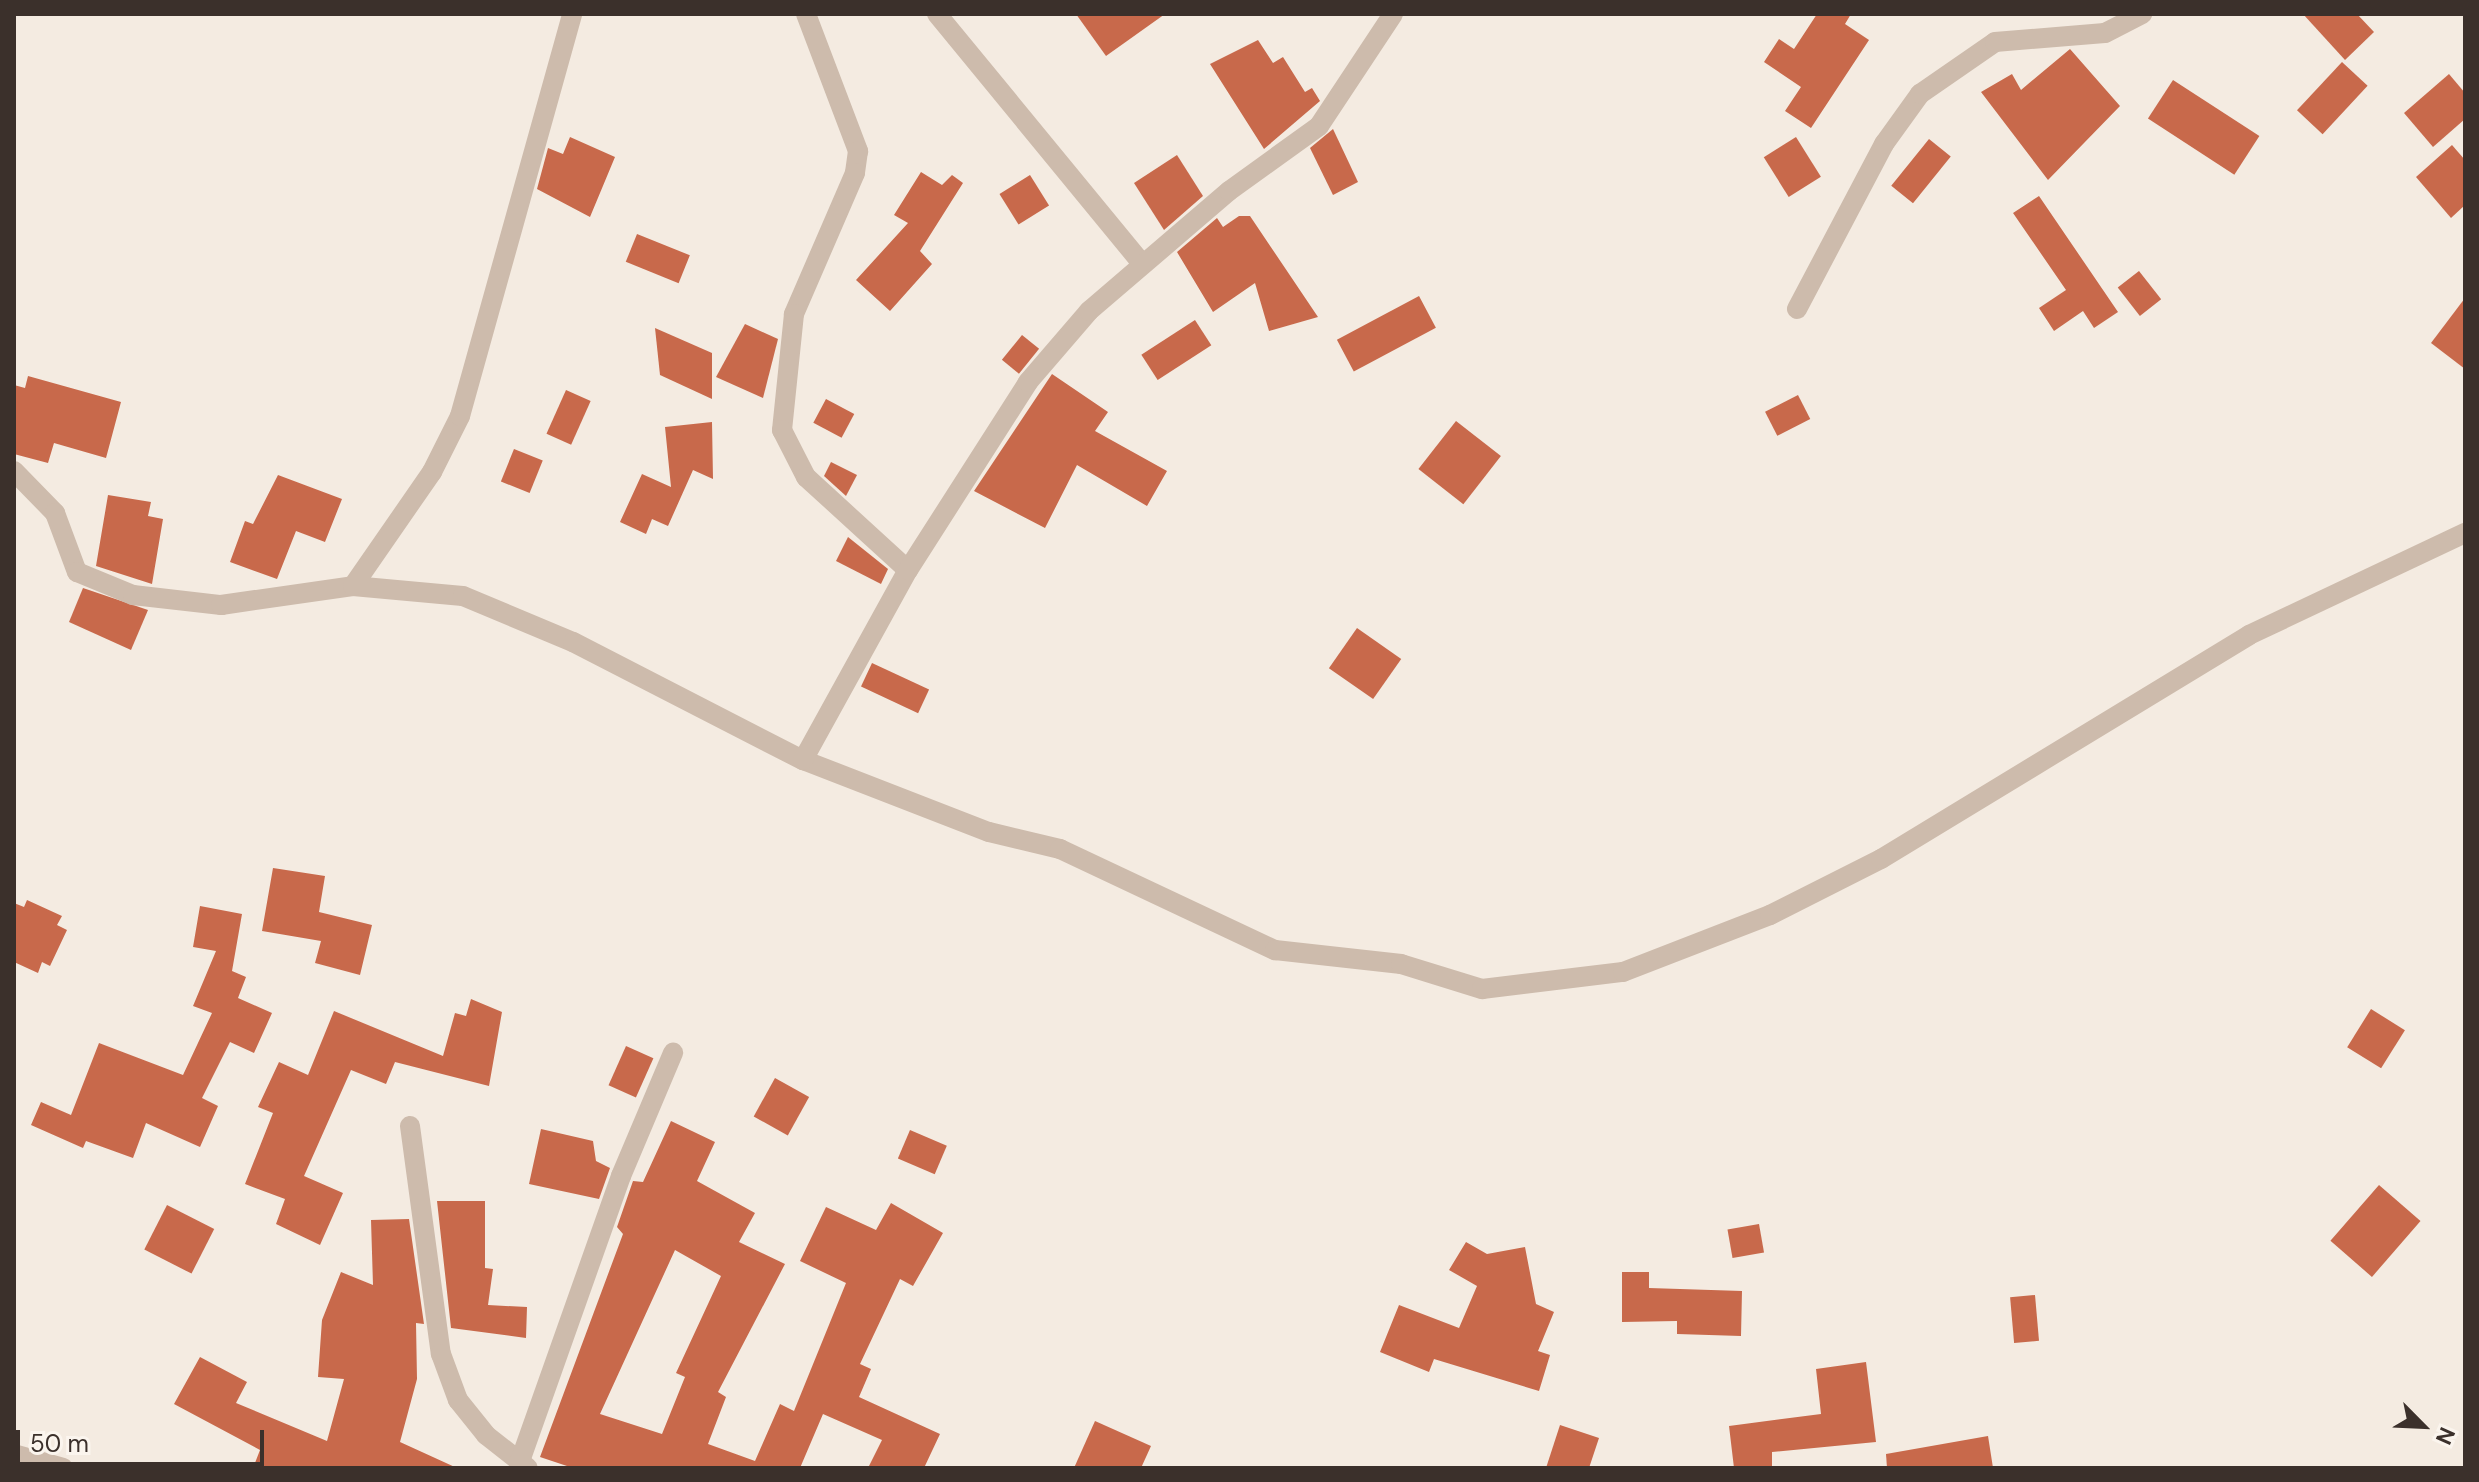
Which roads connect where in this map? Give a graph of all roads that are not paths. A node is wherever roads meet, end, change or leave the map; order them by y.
1 (572, 14) edge
2 (806, 14) edge
3 (937, 14) edge
4 (1393, 14) edge
5 (2142, 14) edge
6 (1142, 264) junction
7 (1797, 309) dead end
8 (14, 471) edge
9 (2465, 533) edge
10 (908, 570) junction
11 (353, 586) junction
12 (803, 760) junction
13 (673, 1053) dead end
14 (410, 1126) dead end
15 (14, 1454) edge
16 (523, 1466) edge
17 (63, 1468) edge

1 - 11 street
2 - 10 street
3 - 6 street
4 - 6 street
5 - 7 street
6 - 10 street
8 - 11 street
9 - 12 street
10 - 12 street
11 - 12 street
13 - 16 street
14 - 16 street
15 - 17 street

